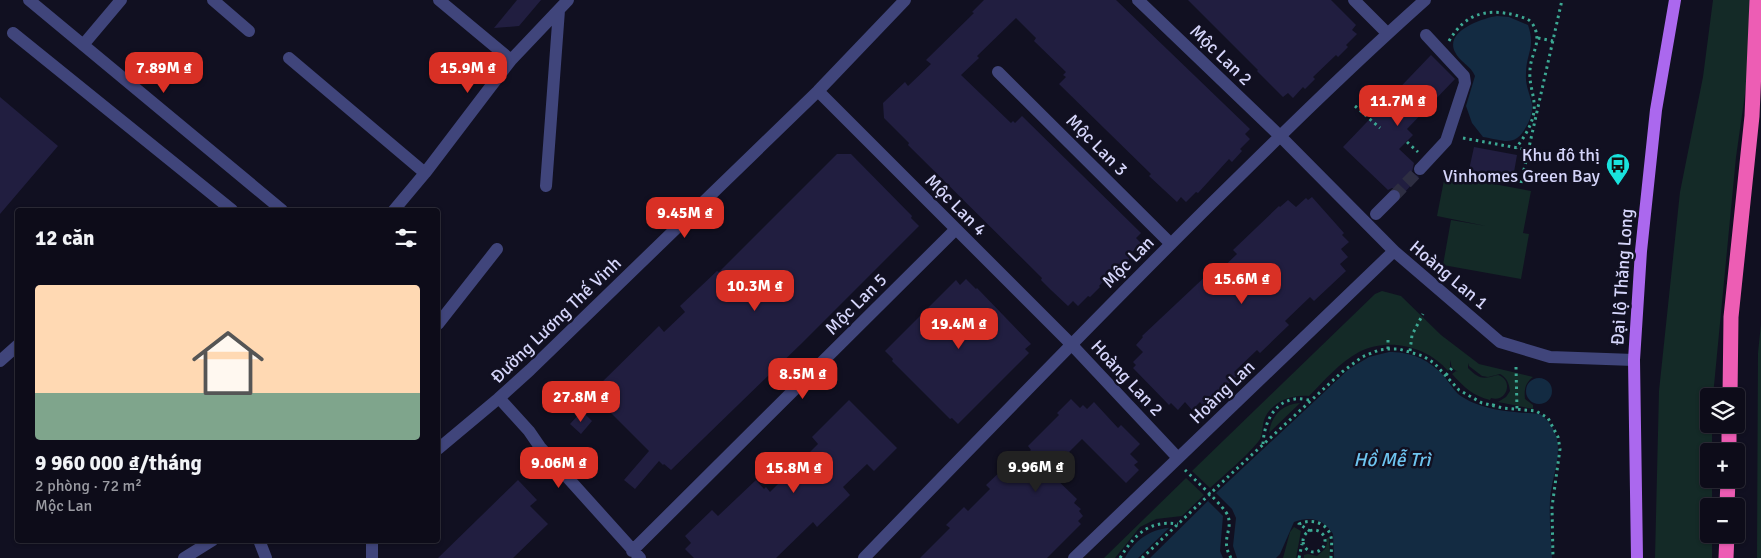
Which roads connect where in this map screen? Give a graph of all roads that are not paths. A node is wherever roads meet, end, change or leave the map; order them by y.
1 (29, 0) edge
2 (121, 0) edge
3 (213, 0) edge
4 (439, 0) edge
5 (905, 0) edge
6 (1138, 0) edge
7 (1354, 0) edge
8 (1425, 0) edge
9 (1675, 0) edge
10 (1757, 0) edge
11 (564, 5) edge
12 (249, 32) dead end
13 (13, 33) dead end
14 (1388, 33) junction
15 (1426, 35) dead end
16 (83, 45) junction
17 (289, 58) dead end
18 (512, 60) junction
19 (1761, 70) edge
20 (998, 72) dead end
21 (818, 91) junction
22 (1752, 116) junction
23 (1280, 136) junction
24 (1420, 169) tunnel mouth
25 (425, 173) junction
26 (546, 186) dead end
27 (1394, 196) tunnel mouth
28 (230, 208) edge
29 (280, 208) edge
30 (396, 208) edge
31 (1376, 214) dead end
32 (956, 230) junction
33 (1171, 244) junction
34 (497, 249) dead end
35 (1394, 251) junction
36 (440, 321) edge
37 (1071, 344) junction
38 (15, 348) edge
39 (1634, 360) junction
40 (0, 361) edge
41 (1730, 388) edge
42 (499, 398) junction
43 (440, 447) edge
44 (1178, 458) junction
45 (208, 543) edge
46 (260, 543) edge
47 (372, 543) edge
48 (1727, 543) edge
49 (636, 554) edge
50 (184, 558) edge
51 (266, 558) edge
52 (372, 558) edge
53 (864, 558) edge
54 (1074, 558) edge
55 (1637, 558) edge
56 (1726, 558) edge

1 - 16 street
2 - 16 street
3 - 12 street
4 - 18 street
5 - 21 street, Đường Lương Thế Vinh
6 - 23 street, Mộc Lan 2
7 - 14 street
8 - 14 street, Mộc Lan
9 - 39 main road, Đại lộ Thăng Long
10 - 22 highway
11 - 18 street
11 - 26 street
13 - 28 street
14 - 23 street, Mộc Lan
15 - 24 street
16 - 29 street
17 - 25 street
18 - 25 street
19 - 22 highway
20 - 33 street, Mộc Lan 3
21 - 32 street, Mộc Lan 4
21 - 42 street, Đường Lương Thế Vinh
22 - 41 highway
23 - 33 street, Mộc Lan
23 - 35 street, Hoàng Lan 1
25 - 30 street
27 - 31 street
32 - 37 street, Mộc Lan 4
32 - 49 street, Mộc Lan 5
33 - 37 street, Mộc Lan
34 - 36 street
35 - 39 street, Hoàng Lan 1
35 - 44 street, Hoàng Lan
37 - 44 street, Hoàng Lan 2
37 - 53 street, Mộc Lan
38 - 40 street
39 - 55 main road, Đại lộ Thăng Long
42 - 43 street, Đường Lương Thế Vinh
42 - 49 street
44 - 54 street, Hoàng Lan
45 - 50 street
46 - 51 street
47 - 52 street
48 - 56 highway

